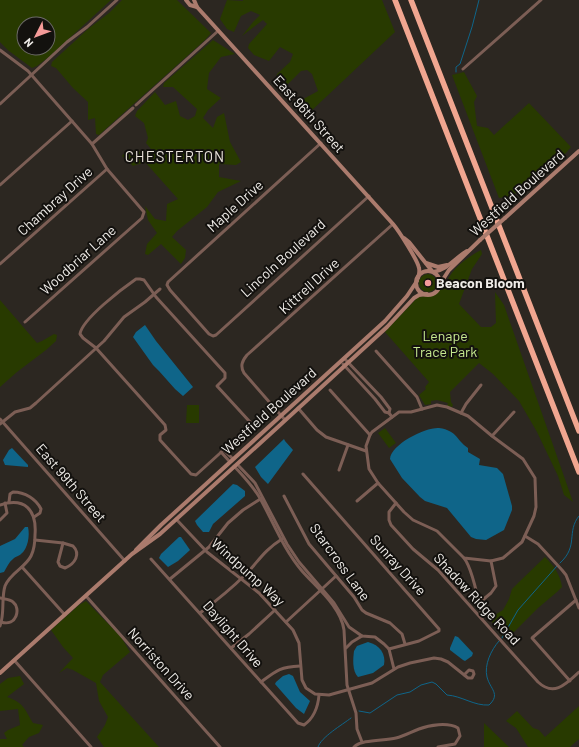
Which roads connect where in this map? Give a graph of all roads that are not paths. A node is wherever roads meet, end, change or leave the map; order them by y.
1 (117, 0) edge
2 (186, 0) edge
3 (194, 0) edge
4 (395, 0) edge
5 (412, 0) edge
6 (541, 0) edge
7 (197, 7) junction
8 (218, 31) junction
9 (0, 50) edge
10 (463, 69) dead end
11 (32, 75) junction
12 (0, 104) edge
13 (136, 105) dead end
14 (133, 108) dead end
15 (72, 121) junction
16 (92, 144) junction
17 (321, 144) junction
18 (579, 151) edge
19 (107, 169) junction
20 (0, 185) edge
21 (369, 196) junction
22 (394, 224) junction
23 (402, 236) junction
24 (469, 250) junction
25 (424, 262) junction
26 (451, 263) junction
27 (0, 264) edge
28 (433, 272) junction
29 (417, 279) junction
30 (440, 285) junction
31 (160, 289) dead end
32 (154, 294) junction
33 (427, 294) junction
34 (26, 322) dead end
35 (212, 336) joint
36 (96, 348) junction
37 (376, 351) dead end
38 (343, 360) junction
39 (346, 364) junction
40 (482, 385) dead end
41 (330, 390) dead end
42 (298, 408) junction
43 (422, 408) junction
44 (461, 412) junction
45 (514, 412) dead end
46 (281, 415) junction
47 (392, 417) junction
48 (285, 420) junction
49 (1, 421) edge
50 (579, 431) edge
51 (370, 435) junction
52 (492, 436) junction
53 (348, 445) junction
54 (222, 451) junction
55 (366, 451) junction
56 (232, 460) junction
57 (236, 465) junction
58 (339, 470) dead end
59 (579, 472) edge
60 (303, 474) dead end
61 (378, 483) junction
62 (284, 496) dead end
63 (262, 498) junction
64 (357, 501) dead end
65 (10, 502) junction
66 (5, 503) junction
67 (396, 503) junction
68 (0, 504) edge
69 (34, 517) junction
70 (176, 518) junction
71 (0, 520) edge
72 (524, 536) junction
73 (283, 539) junction
74 (35, 540) junction
75 (63, 543) junction
76 (205, 550) junction
77 (132, 554) junction
78 (464, 558) junction
79 (151, 559) dead end
80 (125, 561) junction
81 (491, 561) junction
82 (22, 567) junction
83 (336, 576) junction
84 (170, 579) junction
85 (241, 579) junction
86 (321, 590) junction
87 (86, 596) junction
88 (2, 599) edge
89 (576, 600) junction
90 (479, 603) junction
91 (579, 608) edge
92 (275, 610) junction
93 (200, 613) junction
94 (65, 615) junction
95 (482, 618) junction
96 (1, 622) junction
97 (286, 622) junction
98 (0, 626) edge
99 (362, 636) junction
100 (405, 644) junction
101 (231, 648) junction
102 (389, 648) junction
103 (345, 650) junction
104 (14, 660) junction
105 (300, 666) junction
106 (394, 669) junction
107 (579, 672) edge
108 (0, 673) edge
109 (464, 675) dead end
110 (570, 681) junction
111 (261, 682) junction
112 (348, 689) junction
113 (319, 695) junction
114 (298, 723) junction
115 (298, 728) dead end
116 (362, 742) junction
117 (91, 747) edge
118 (220, 747) edge
119 (354, 747) edge
120 (438, 747) edge

1 - 11 street
2 - 7 main road, East 96th Street
3 - 7 main road, East 96th Street
4 - 59 highway
5 - 50 highway
6 - 10 street
7 - 8 main road, East 96th Street
8 - 13 street
8 - 17 main road, East 96th Street
9 - 11 street
11 - 12 street
11 - 15 street
14 - 16 street
15 - 16 street
15 - 20 street
16 - 19 street
17 - 21 main road, East 96th Street
17 - 35 street, Maple Drive
18 - 24 main road, Westfield Boulevard, bridge
19 - 27 street, Chambray Drive
19 - 34 street, Woodbriar Lane
21 - 22 main road, East 96th Street
21 - 35 street, Lincoln Boulevard
22 - 23 main road, East 96th Street
22 - 46 street, Kittrell Drive
23 - 25 main road, East 96th Street
23 - 29 main road, East 96th Street
24 - 26 main road, Westfield Boulevard
24 - 30 main road, Westfield Boulevard
25 - 26 main road
25 - 28 main road, East 96th Street
26 - 28 main road, Westfield Boulevard
28 - 29 main road
28 - 30 main road
29 - 33 main road
29 - 38 main road, Westfield Boulevard
30 - 33 main road
31 - 32 street
32 - 36 street
32 - 36 street
32 - 54 street
33 - 39 main road, Westfield Boulevard
36 - 49 street
36 - 54 street
37 - 43 street
38 - 39 street
38 - 46 main road, Westfield Boulevard
39 - 42 main road, Westfield Boulevard
39 - 47 street
40 - 44 street
41 - 51 street
42 - 48 main road, Westfield Boulevard
42 - 53 street
43 - 44 street
43 - 47 street
44 - 52 street
45 - 52 street
46 - 48 street
46 - 56 main road, Westfield Boulevard
47 - 51 street
48 - 57 main road, Westfield Boulevard
49 - 80 street, East 99th Street
51 - 55 street
52 - 72 street
53 - 55 street
53 - 58 street
54 - 56 street
55 - 61 street
56 - 77 main road, Westfield Boulevard
57 - 63 street
57 - 70 main road, Westfield Boulevard
60 - 100 street, Sunray Drive
61 - 64 street
61 - 67 street
62 - 83 street, Starcross Lane
63 - 73 street
63 - 76 street
65 - 66 street
65 - 69 street
65 - 69 street
66 - 68 street
66 - 71 street
67 - 78 street
67 - 95 street, Shadow Ridge Road
69 - 74 street
70 - 76 street, Windpump Way
70 - 77 main road, Westfield Boulevard
72 - 81 street
72 - 89 street
73 - 85 street
73 - 86 street
74 - 75 street
74 - 82 street
75 - 75 street
76 - 84 street
76 - 85 street, Windpump Way
77 - 80 main road, Westfield Boulevard
78 - 81 street
78 - 90 street
79 - 84 street, Daylight Drive
80 - 87 main road, Westfield Boulevard
81 - 90 street
82 - 88 street
82 - 94 street
83 - 86 street
83 - 100 street, Starcross Lane
84 - 93 street, Daylight Drive
85 - 92 street, Windpump Way
85 - 93 street
86 - 97 street
86 - 99 street
86 - 103 street
87 - 94 main road, Westfield Boulevard
87 - 118 street, Norriston Drive
88 - 96 street
88 - 96 street
89 - 91 street
89 - 110 street
90 - 95 street
92 - 97 street, Windpump Way
92 - 101 street
93 - 101 street, Daylight Drive
94 - 104 main road, Westfield Boulevard
95 - 110 street, Shadow Ridge Road
96 - 98 street
97 - 105 street, Windpump Way
99 - 102 street
99 - 103 street
100 - 102 street, Sunray Drive
101 - 111 street, Daylight Drive
102 - 106 street
103 - 112 street
104 - 108 main road, Westfield Boulevard
104 - 117 street
105 - 111 street
105 - 113 street, Windpump Way
106 - 109 street
106 - 112 street
107 - 110 street
111 - 114 street, Daylight Drive
112 - 113 street
112 - 116 street
113 - 114 street
114 - 115 street
116 - 119 street
116 - 120 street

